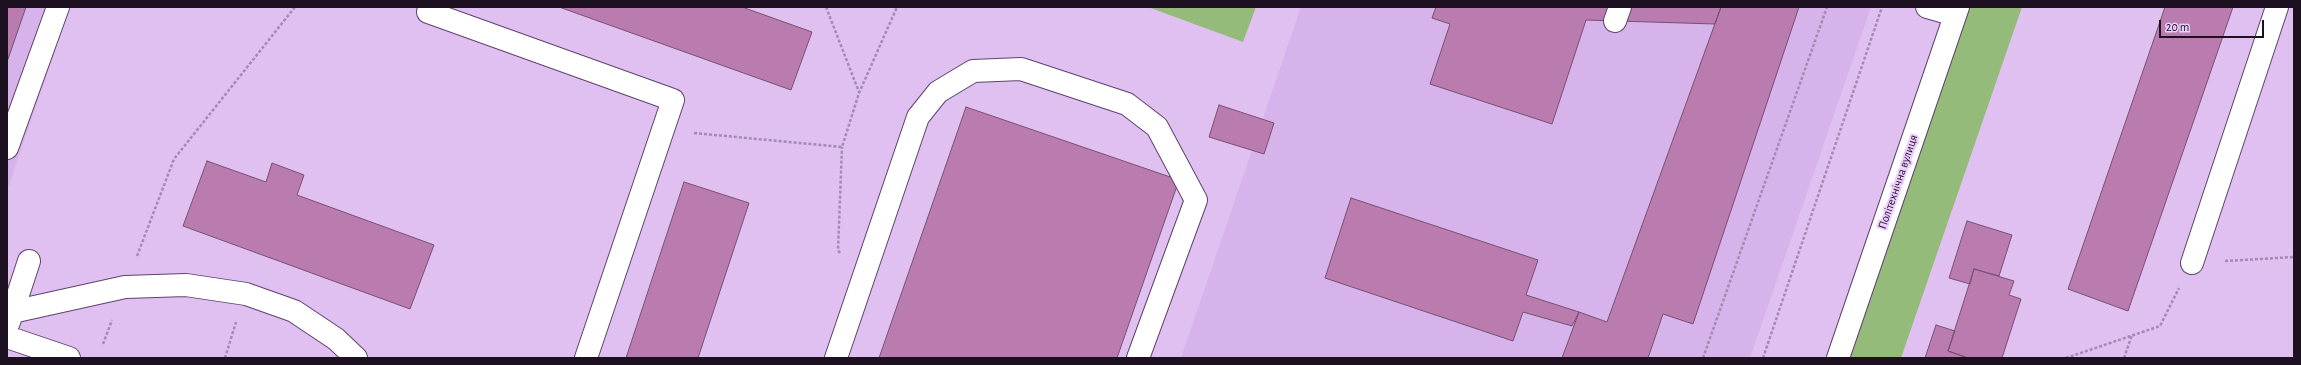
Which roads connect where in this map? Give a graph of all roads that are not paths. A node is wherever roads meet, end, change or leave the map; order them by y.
1 (58, 7) edge
2 (430, 7) edge
3 (1927, 7) edge
4 (2276, 7) edge
5 (1956, 11) edge
6 (7, 148) edge
7 (29, 261) dead end
8 (2192, 263) road end
9 (9, 314) edge
10 (7, 336) edge
11 (1842, 357) edge
12 (69, 358) edge
13 (356, 358) edge
14 (586, 358) edge
15 (836, 358) edge
16 (1138, 358) edge

1 - 6 street
2 - 14 street
3 - 5 street
4 - 8 street
5 - 11 street, Політехнічна вулиця
7 - 9 street
9 - 13 street
10 - 12 street
15 - 16 street

